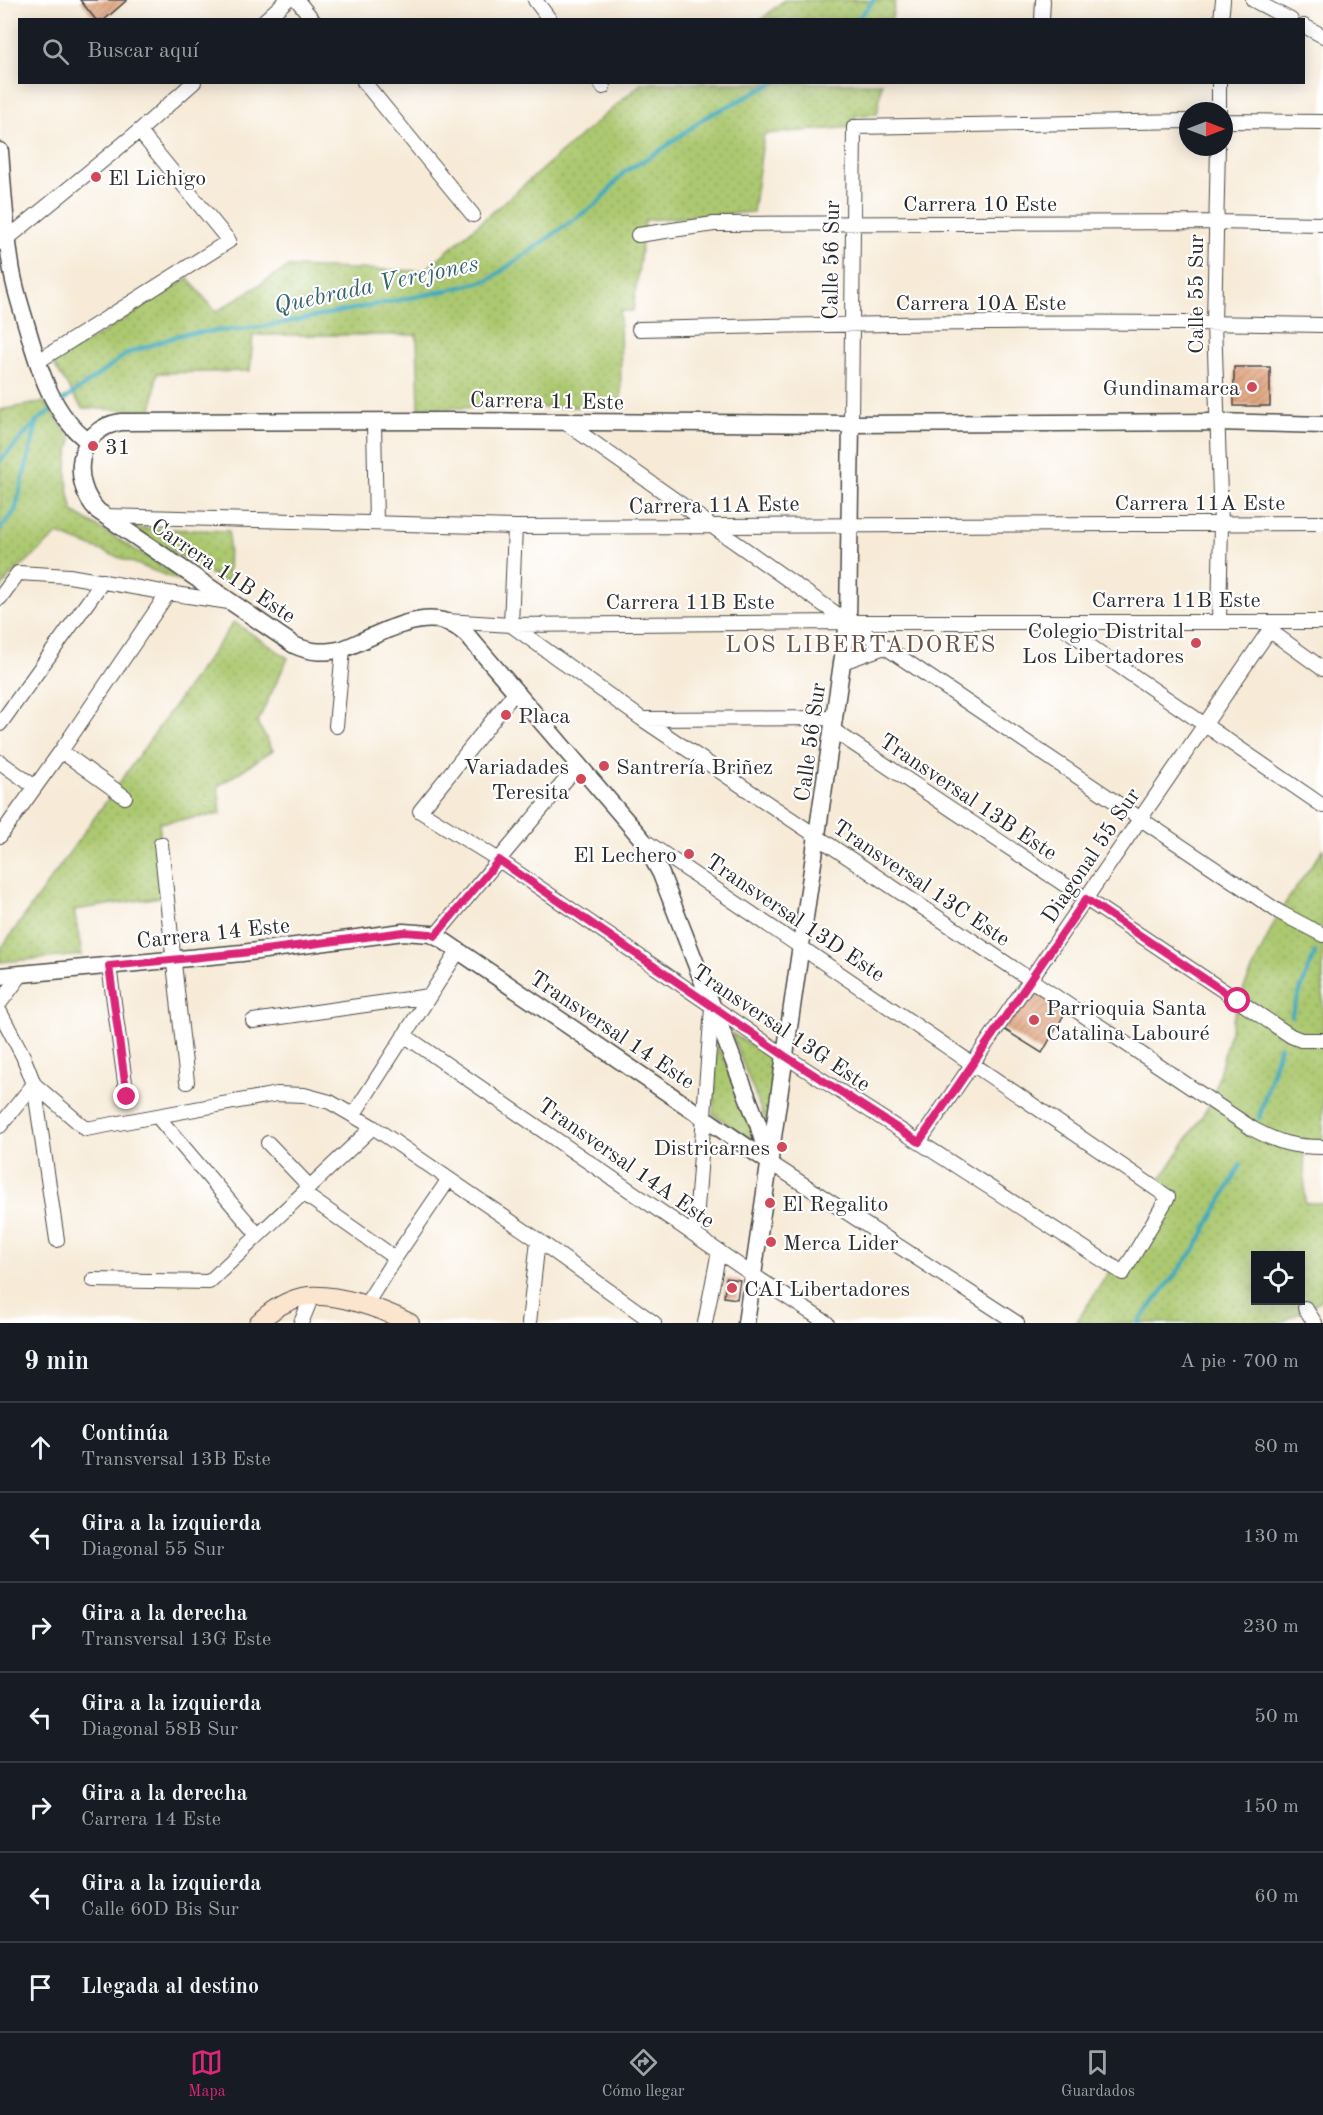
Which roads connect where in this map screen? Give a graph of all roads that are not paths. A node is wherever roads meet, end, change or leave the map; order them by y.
1 (287, 0) edge
2 (297, 0) edge
3 (535, 0) edge
4 (1043, 0) edge
5 (1223, 0) edge
6 (1253, 0) edge
7 (267, 18) edge
8 (311, 18) edge
9 (548, 18) edge
10 (1042, 18) edge
11 (1221, 18) edge
12 (1287, 18) edge
13 (1305, 27) edge
14 (1323, 36) edge
15 (192, 84) edge
16 (366, 84) edge
17 (1219, 84) edge
18 (1219, 102) edge
19 (1179, 121) edge
20 (1233, 121) edge
21 (1323, 122) edge
22 (139, 131) junction
23 (0, 151) edge
24 (1218, 156) edge
25 (473, 215) dead end
26 (1216, 222) junction
27 (853, 224) junction
28 (1323, 224) edge
29 (638, 235) dead end
30 (4, 241) edge
31 (852, 323) junction
32 (1214, 323) junction
33 (1323, 325) edge
34 (639, 329) dead end
35 (37, 362) junction
36 (1219, 422) junction
37 (374, 423) junction
38 (566, 423) junction
39 (851, 424) junction
40 (1323, 425) edge
41 (89, 442) junction
42 (105, 516) junction
43 (376, 523) junction
44 (1221, 523) junction
45 (1323, 523) edge
46 (850, 524) junction
47 (515, 526) junction
48 (712, 526) junction
49 (103, 581) junction
50 (168, 593) junction
51 (0, 598) edge
52 (231, 602) junction
53 (446, 621) junction
54 (848, 622) junction
55 (1055, 622) junction
56 (1219, 622) junction
57 (1323, 622) edge
58 (511, 625) junction
59 (1272, 626) junction
60 (885, 646) junction
61 (343, 650) junction
62 (843, 662) junction
63 (1323, 669) edge
64 (516, 691) junction
65 (642, 719) junction
66 (0, 724) edge
67 (834, 724) junction
68 (1204, 724) junction
69 (336, 726) dead end
70 (61, 752) junction
71 (0, 762) edge
72 (579, 764) junction
73 (35, 788) junction
74 (125, 797) dead end
75 (1323, 806) edge
76 (1140, 818) junction
77 (0, 836) edge
78 (817, 838) junction
79 (642, 839) junction
80 (161, 844) dead end
81 (499, 860) junction
82 (1086, 899) junction
83 (1318, 933) edge
84 (433, 935) junction
85 (801, 947) junction
86 (459, 950) junction
87 (174, 960) junction
88 (109, 966) junction
89 (21, 975) junction
90 (0, 976) edge
91 (1030, 980) junction
92 (429, 996) junction
93 (0, 1003) edge
94 (712, 1006) junction
95 (0, 1012) edge
96 (253, 1021) dead end
97 (404, 1035) junction
98 (1323, 1040) edge
99 (785, 1056) junction
100 (973, 1064) junction
101 (187, 1082) dead end
102 (34, 1084) junction
103 (127, 1097) dead end
104 (354, 1114) junction
105 (157, 1116) junction
106 (704, 1118) junction
107 (0, 1126) edge
108 (373, 1127) junction
109 (919, 1142) junction
110 (268, 1143) dead end
111 (1323, 1147) edge
112 (769, 1162) junction
113 (449, 1179) junction
114 (306, 1190) junction
115 (258, 1235) junction
116 (695, 1235) junction
117 (57, 1240) dead end
118 (538, 1240) junction
119 (719, 1251) junction
120 (395, 1258) junction
121 (1123, 1274) joint
122 (753, 1275) junction
123 (93, 1281) dead end
124 (312, 1296) junction
125 (365, 1306) junction
126 (1305, 1308) dead end
127 (258, 1323) edge
128 (301, 1323) edge
129 (410, 1323) edge
130 (529, 1323) edge
131 (654, 1323) edge
132 (705, 1323) edge
133 (746, 1323) edge
134 (827, 1323) edge
135 (1017, 1323) edge
136 (1315, 1323) edge

1 - 7 street
2 - 8 street
3 - 9 street
4 - 10 street
5 - 11 street
6 - 12 street
13 - 14 street
15 - 22 street
16 - 25 street
17 - 18 street
19 - 27 street, Calle 56 Sur
20 - 21 street
22 - 30 street
22 - 35 street
23 - 30 street
24 - 26 street, Calle 55 Sur
26 - 27 street, Carrera 10 Este
26 - 28 street, Carrera 10 Este
26 - 32 street, Calle 55 Sur
27 - 29 street, Carrera 10 Este
27 - 31 street, Calle 56 Sur
30 - 35 street
31 - 32 street, Carrera 10A Este
31 - 34 street, Carrera 10A Este
31 - 39 street, Calle 56 Sur
32 - 33 street, Carrera 10A Este
32 - 36 street, Calle 55 Sur
35 - 41 street
36 - 39 street, Carrera 11 Este
36 - 40 street, Carrera 11 Este
36 - 44 street, Calle 55 Sur
37 - 38 street, Carrera 11 Este
37 - 41 street, Carrera 11 Este
37 - 43 street
38 - 39 street, Carrera 11 Este
38 - 48 street
39 - 46 street, Calle 56 Sur
41 - 42 street, Carrera 11B Este
42 - 43 street, Carrera 11A Este
42 - 52 street, Carrera 11B Este
43 - 47 street, Carrera 11A Este
44 - 45 street, Carrera 11A Este
44 - 46 street, Carrera 11A Este
44 - 56 street, Calle 55 Sur
46 - 48 street, Carrera 11A Este
46 - 54 street, Calle 56 Sur
47 - 48 street, Carrera 11A Este
47 - 58 street
48 - 54 street
49 - 50 street
49 - 51 street
49 - 66 street
50 - 52 street
50 - 70 street
52 - 61 street, Carrera 11B Este
53 - 58 street, Carrera 11B Este
53 - 61 street, Carrera 11B Este
53 - 64 street, Transversal 13D Este
54 - 55 street, Carrera 11B Este
54 - 58 street, Carrera 11B Este
54 - 60 street
54 - 62 street, Calle 56 Sur
55 - 56 street, Carrera 11B Este
55 - 68 street
56 - 59 street, Carrera 11B Este
57 - 59 street, Carrera 11B Este
58 - 65 street, Transversal 13C Este
59 - 63 street
59 - 68 street, Diagonal 55 Sur
60 - 62 street
60 - 76 street
61 - 69 street
62 - 67 street, Calle 56 Sur
64 - 72 street, Transversal 13D Este
64 - 81 street, Transversal 13G Este
65 - 67 street
65 - 78 street, Transversal 13C Este
67 - 78 street, Calle 56 Sur
67 - 82 street, Transversal 13B Este
68 - 75 street
68 - 76 street, Diagonal 55 Sur
70 - 73 street
70 - 74 street
71 - 73 street
72 - 79 street, Transversal 13D Este
72 - 81 street
73 - 77 street
76 - 82 street, Diagonal 55 Sur
76 - 83 street
78 - 85 street, Calle 56 Sur
78 - 91 street, Transversal 13C Este
79 - 85 street, Transversal 13D Este
79 - 94 street
80 - 87 street
81 - 84 street
81 - 94 street, Transversal 13G Este
82 - 91 street, Diagonal 55 Sur
82 - 98 street, Transversal 13B Este
84 - 86 street, Transversal 14 Este
84 - 87 street, Carrera 14 Este
85 - 99 street, Calle 56 Sur
85 - 100 street, Transversal 13D Este
86 - 92 street
86 - 106 street, Transversal 14 Este
87 - 88 street, Carrera 14 Este
87 - 101 street
88 - 89 street, Carrera 14 Este
88 - 103 street
89 - 90 street, Carrera 14 Este
89 - 93 street
91 - 100 street, Diagonal 55 Sur
91 - 111 street, Transversal 13C Este
92 - 96 street
92 - 97 street
94 - 99 street, Transversal 13G Este
94 - 106 street
94 - 112 street
95 - 102 street
97 - 104 street
97 - 116 street, Transversal 14A Este
99 - 109 street, Transversal 13G Este
99 - 112 street, Calle 56 Sur
100 - 109 street, Diagonal 55 Sur
100 - 121 street, Transversal 13D Este
102 - 105 street
102 - 107 street
102 - 117 street
104 - 105 street
104 - 108 street
105 - 115 street
106 - 112 street, Transversal 14 Este
106 - 116 street
108 - 113 street
108 - 114 street
109 - 121 street, Transversal 13G Este
110 - 114 street
112 - 122 street, Calle 56 Sur
112 - 135 street
113 - 118 street
113 - 120 street
114 - 115 street
114 - 120 street
115 - 123 street
116 - 119 street, Transversal 14A Este
118 - 130 street
118 - 131 street
119 - 122 street, Transversal 14A Este
119 - 132 street
120 - 125 street
122 - 133 street, Calle 56 Sur
122 - 134 street, Transversal 14A Este
124 - 125 main road
124 - 127 main road
124 - 128 street
125 - 129 main road
126 - 136 street

